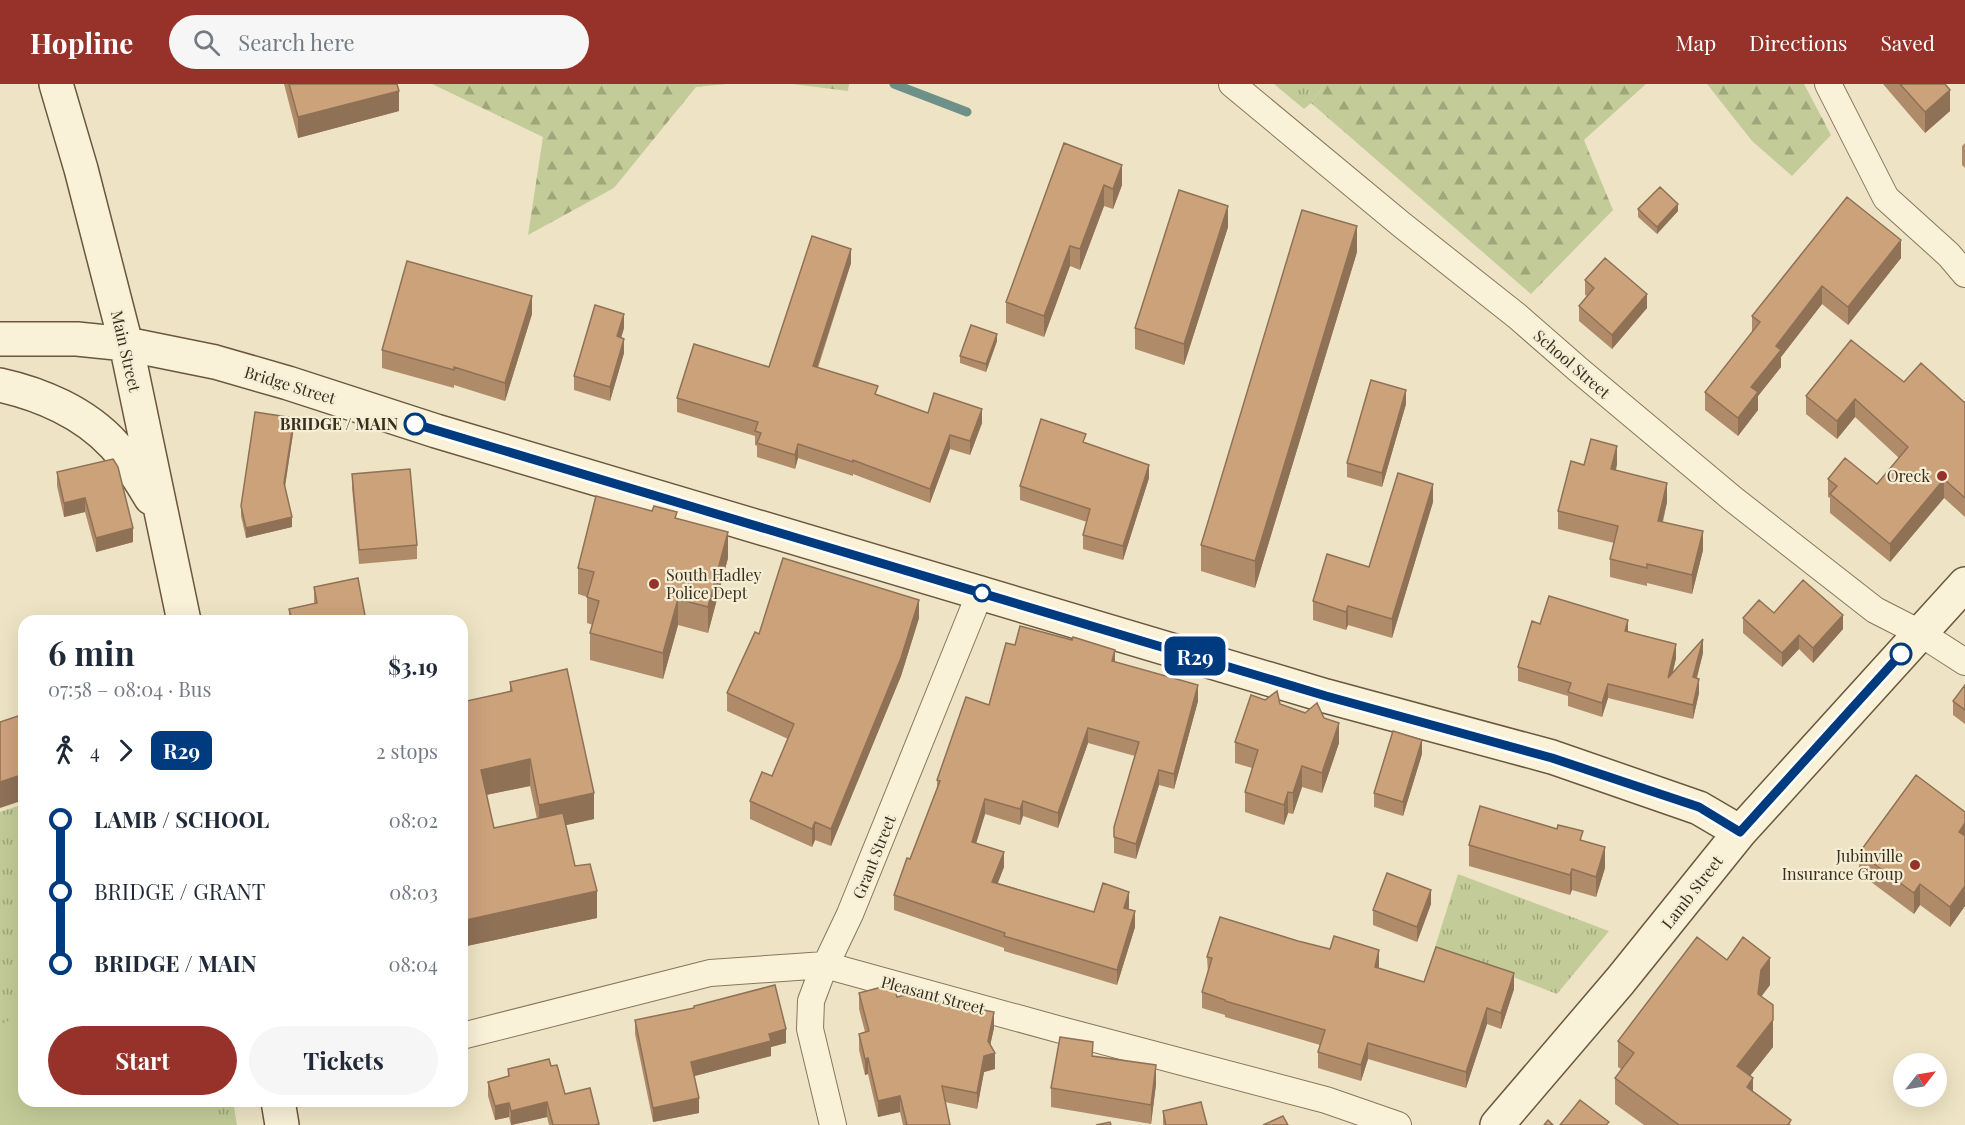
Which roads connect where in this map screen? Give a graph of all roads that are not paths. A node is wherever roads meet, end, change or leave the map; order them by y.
1 (56, 84) edge
2 (1232, 84) edge
3 (1828, 84) edge
4 (1965, 274) edge
5 (0, 339) edge
6 (126, 344) junction
7 (0, 384) edge
8 (162, 515) junction
9 (1965, 584) edge
10 (980, 593) junction
11 (183, 615) edge
12 (1920, 633) junction
13 (1965, 662) edge
14 (1740, 832) junction
15 (825, 965) junction
16 (468, 1034) edge
17 (279, 1107) edge
18 (282, 1125) edge
19 (833, 1125) edge
20 (1398, 1125) edge
21 (1497, 1125) edge

1 - 6 main road, Main Street
2 - 12 street, School Street
3 - 4 street
5 - 6 main road, Bridge Street
6 - 8 main road, Main Street
6 - 10 main road, Bridge Street
7 - 8 main road
8 - 11 main road, Main Street
9 - 12 main road, Lamb Street
10 - 14 main road, Bridge Street
10 - 15 street, Grant Street
12 - 13 street, School Street
12 - 14 main road, Lamb Street
14 - 21 main road, Lamb Street
15 - 16 street, Pleasant Street
15 - 19 street, Grant Street
15 - 20 street, Pleasant Street
17 - 18 main road

